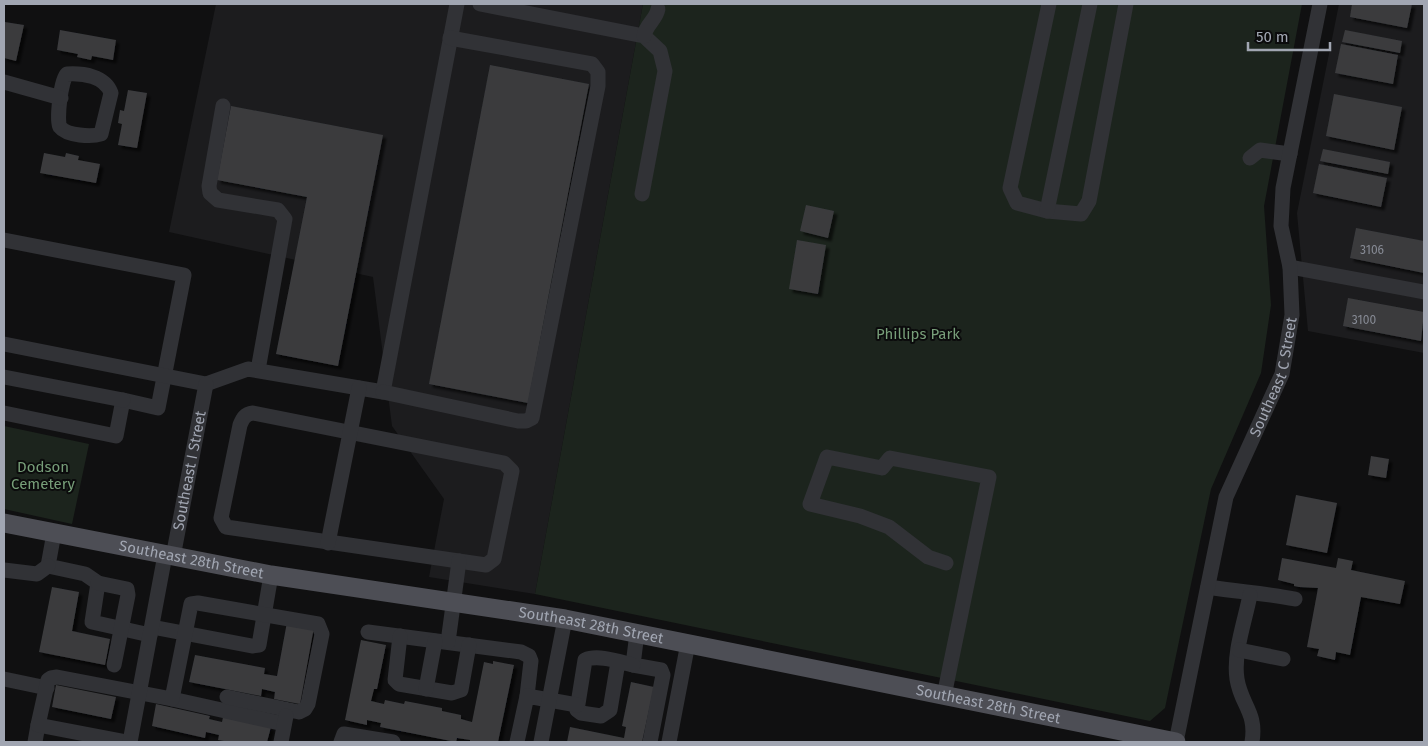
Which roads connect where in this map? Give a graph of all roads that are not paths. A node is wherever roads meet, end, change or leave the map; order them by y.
1 (457, 4) edge
2 (480, 4) edge
3 (1049, 4) edge
4 (1090, 4) edge
5 (1126, 4) edge
6 (1320, 4) edge
7 (658, 9) dead end
8 (644, 36) junction
9 (450, 38) junction
10 (4, 82) edge
11 (61, 98) junction
12 (223, 106) dead end
13 (1290, 154) junction
14 (1250, 158) dead end
15 (642, 194) dead end
16 (1046, 210) junction
17 (4, 240) edge
18 (1290, 267) junction
19 (1424, 292) edge
20 (4, 344) edge
21 (258, 370) junction
22 (164, 376) junction
23 (4, 377) edge
24 (206, 384) junction
25 (359, 388) junction
26 (383, 392) junction
27 (123, 400) junction
28 (4, 413) edge
29 (350, 432) junction
30 (4, 523) edge
31 (54, 533) junction
32 (328, 543) junction
33 (169, 556) junction
34 (459, 561) junction
35 (946, 563) dead end
36 (48, 566) junction
37 (4, 570) edge
38 (270, 575) junction
39 (98, 583) junction
40 (1208, 587) junction
41 (1250, 595) junction
42 (1295, 599) dead end
43 (454, 601) junction
44 (265, 616) junction
45 (565, 619) junction
46 (120, 630) junction
47 (151, 631) junction
48 (368, 632) dead end
49 (184, 633) junction
50 (637, 633) junction
51 (400, 636) junction
52 (442, 641) junction
53 (688, 644) junction
54 (469, 645) junction
55 (1239, 650) junction
56 (1284, 659) dead end
57 (618, 662) junction
58 (114, 665) dead end
59 (634, 665) junction
60 (4, 679) edge
61 (46, 688) junction
62 (426, 689) junction
63 (527, 696) junction
64 (944, 696) junction
65 (227, 697) dead end
66 (172, 699) junction
67 (138, 700) junction
68 (549, 701) junction
69 (577, 705) junction
70 (286, 717) junction
71 (38, 725) junction
72 (35, 742) edge
73 (128, 742) edge
74 (281, 742) edge
75 (341, 742) edge
76 (394, 742) edge
77 (517, 742) edge
78 (541, 742) edge
79 (650, 742) edge
80 (669, 742) edge
81 (1176, 742) edge
82 (1252, 742) edge

1 - 9 street
2 - 8 street
3 - 16 street
4 - 16 street
5 - 16 street
6 - 13 street, Southeast C Street
7 - 8 street
8 - 15 street
9 - 26 street
9 - 26 street
10 - 11 street
11 - 11 street
12 - 21 street
13 - 14 street
13 - 18 street, Southeast C Street
17 - 22 street
18 - 19 street
18 - 40 street, Southeast C Street
20 - 22 street
21 - 24 street
21 - 25 street
22 - 24 street
22 - 27 street
23 - 27 street
24 - 33 street, Southeast I Street
25 - 26 street
25 - 29 street
27 - 28 street
29 - 32 street
29 - 32 street
29 - 34 street
30 - 31 main road, Southeast 28th Street
31 - 33 main road, Southeast 28th Street
31 - 36 street
32 - 34 street
33 - 38 main road, Southeast 28th Street
33 - 47 street, Southeast I Street
34 - 43 street
35 - 64 street
36 - 37 street
36 - 39 street
38 - 43 main road, Southeast 28th Street
38 - 44 street
39 - 46 street
39 - 46 street
40 - 41 street
40 - 81 street, Southeast C Street
41 - 42 street
41 - 55 street
43 - 45 main road, Southeast 28th Street
43 - 52 street
44 - 49 street
44 - 49 street
44 - 70 street
45 - 50 main road, Southeast 28th Street
45 - 68 street
46 - 47 street
46 - 58 street
47 - 49 street
47 - 67 street, Southeast I Street
48 - 51 street
49 - 66 street
50 - 53 main road, Southeast 28th Street
50 - 59 street
51 - 52 street
51 - 62 street
52 - 54 street
52 - 62 street
53 - 64 main road, Southeast 28th Street
53 - 80 street
54 - 62 street
54 - 63 street
55 - 56 street
55 - 82 street
57 - 59 street
57 - 69 street
57 - 69 street
59 - 79 street
60 - 61 street
61 - 67 street
61 - 71 street
63 - 68 street
63 - 77 street
64 - 81 main road, Southeast 28th Street
65 - 70 street
66 - 67 street
66 - 70 street
67 - 73 street, Southeast I Street
68 - 69 street
68 - 78 street
70 - 74 street
71 - 72 street
71 - 73 street
75 - 76 street

